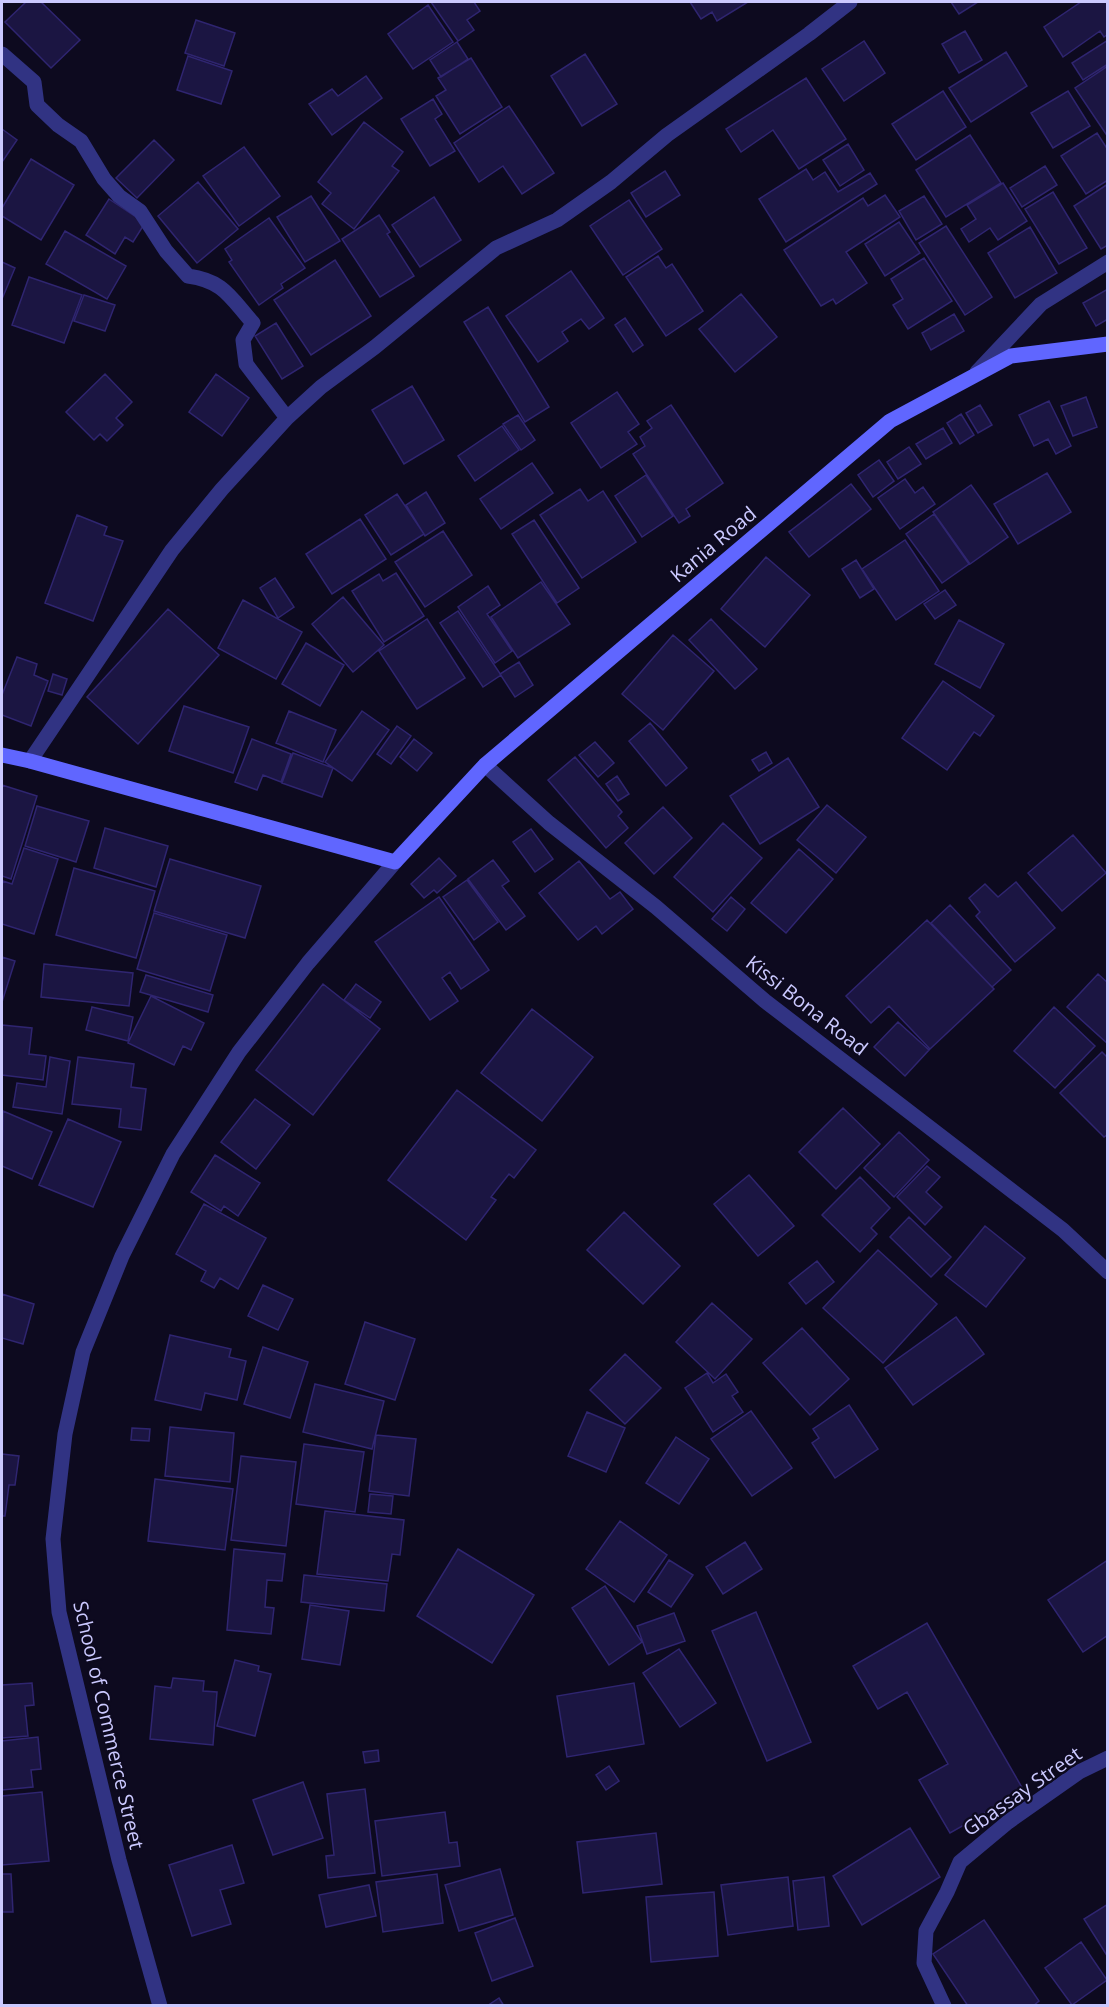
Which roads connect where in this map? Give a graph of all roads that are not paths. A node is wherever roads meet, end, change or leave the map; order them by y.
1 (850, 2) edge
2 (2, 54) edge
3 (1107, 262) edge
4 (1107, 345) edge
5 (977, 372) junction
6 (287, 418) junction
7 (2, 755) edge
8 (30, 761) junction
9 (485, 765) junction
10 (394, 862) junction
11 (1107, 1272) edge
12 (1107, 1758) edge
13 (160, 2006) edge
14 (945, 2006) edge

1 - 6 street
2 - 6 street
3 - 5 street
4 - 5 main road, Kania Road
5 - 9 main road, Kania Road
6 - 8 street
7 - 8 main road
8 - 10 main road
9 - 10 main road, Kania Road
9 - 11 street, Kissi Bona Road
10 - 13 street, School of Commerce Street
12 - 14 street, Gbassay Street

